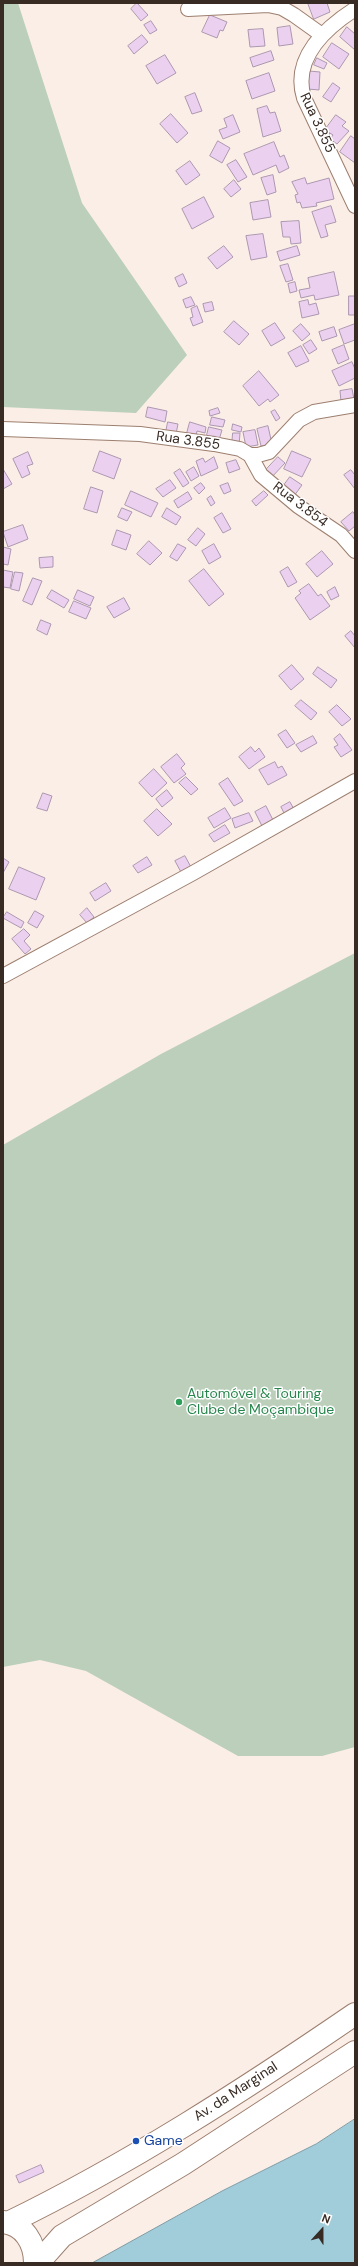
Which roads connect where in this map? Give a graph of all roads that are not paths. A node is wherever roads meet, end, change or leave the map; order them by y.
1 (253, 4) edge
2 (188, 9) dead end
3 (355, 9) edge
4 (322, 35) junction
5 (355, 206) edge
6 (355, 405) edge
7 (3, 429) edge
8 (250, 455) junction
9 (355, 551) edge
10 (355, 781) edge
11 (3, 976) edge
12 (355, 2014) edge
13 (355, 2052) edge
14 (6, 2222) edge
15 (36, 2263) edge

1 - 2 street
1 - 4 street
3 - 4 street, Rua 3.855
4 - 5 street, Rua 3.855
6 - 8 street
7 - 8 street, Rua 3.855
8 - 9 street, Rua 3.854
10 - 11 street
12 - 14 main road, Av. da Marginal
13 - 15 main road
14 - 15 main road

